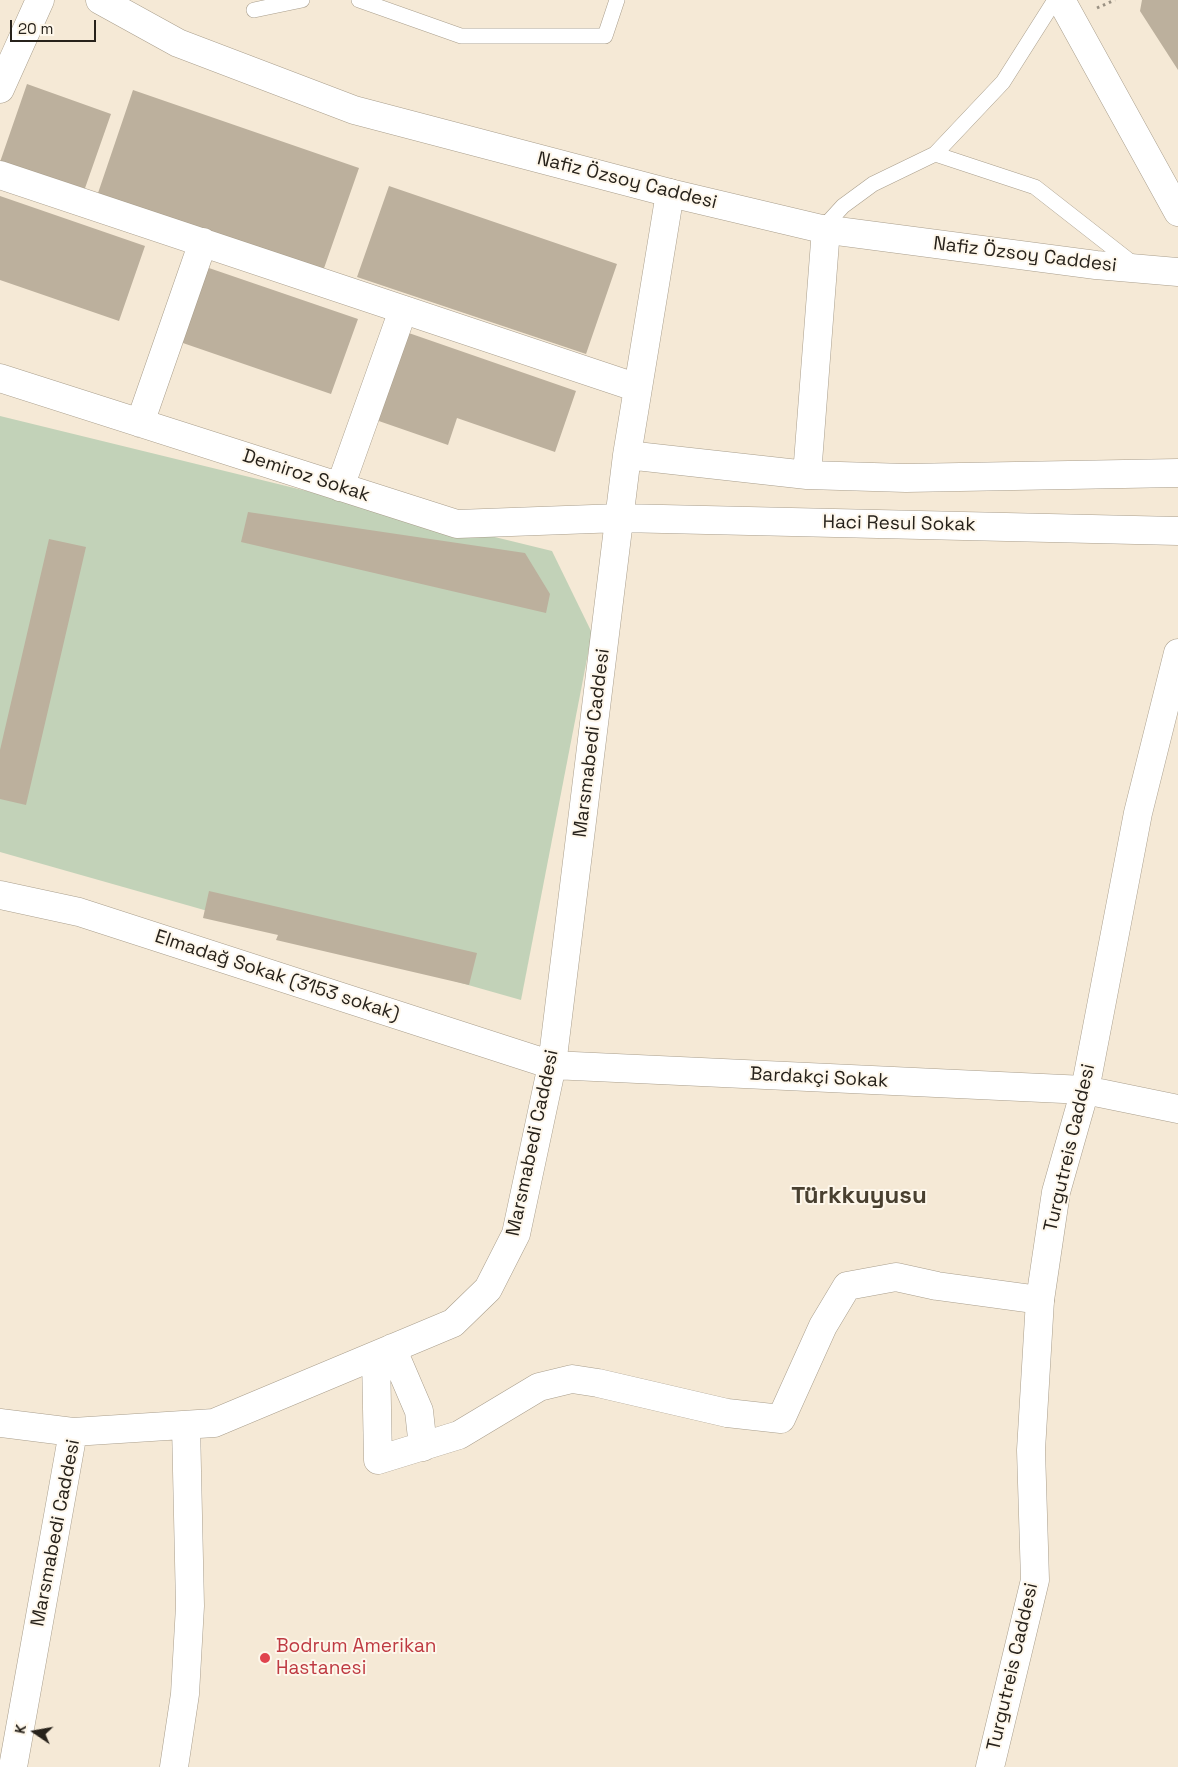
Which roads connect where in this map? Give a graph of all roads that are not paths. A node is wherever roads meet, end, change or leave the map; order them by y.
1 (40, 0) edge
2 (100, 0) edge
3 (302, 0) edge
4 (359, 0) edge
5 (617, 0) edge
6 (1055, 0) edge
7 (1061, 0) edge
8 (254, 10) dead end
9 (0, 88) edge
10 (935, 154) junction
11 (0, 175) edge
12 (670, 193) junction
13 (1178, 212) edge
14 (824, 229) junction
15 (204, 242) junction
16 (1138, 268) junction
17 (1178, 272) edge
18 (403, 310) junction
19 (0, 378) edge
20 (638, 388) junction
21 (140, 423) junction
22 (627, 455) junction
23 (1178, 473) edge
24 (807, 475) junction
25 (340, 487) junction
26 (620, 518) junction
27 (1178, 531) edge
28 (1178, 653) edge
29 (0, 895) edge
30 (552, 1065) junction
31 (1085, 1090) junction
32 (1178, 1108) edge
33 (1040, 1300) junction
34 (384, 1352) junction
35 (0, 1423) edge
36 (186, 1425) junction
37 (74, 1432) junction
38 (423, 1446) junction
39 (13, 1767) edge
40 (174, 1767) edge
41 (990, 1767) edge

1 - 9 street
2 - 12 street, Nafiz Özsoy Caddesi
3 - 8 lane
4 - 5 lane
6 - 10 lane
7 - 13 street
10 - 14 lane
10 - 16 lane
11 - 15 street
12 - 14 street, Nafiz Özsoy Caddesi
12 - 20 street, Marsmabedi Caddesi
14 - 16 street, Nafiz Özsoy Caddesi
14 - 24 street
15 - 18 street
15 - 21 street
16 - 17 street, Nafiz Özsoy Caddesi
18 - 20 street
18 - 25 street
19 - 21 street, Demiroz Sokak
20 - 22 street, Marsmabedi Caddesi
21 - 25 street, Demiroz Sokak
22 - 24 street
22 - 26 street, Marsmabedi Caddesi
23 - 24 street
25 - 26 street, Demiroz Sokak
26 - 27 street, Haci Resul Sokak
26 - 30 street, Marsmabedi Caddesi
28 - 31 street, Turgutreis Caddesi
29 - 30 street, Elmadağ Sokak (3153 sokak)
30 - 31 street, Bardakçi Sokak
30 - 34 street, Marsmabedi Caddesi
31 - 32 street, Bardakçi Sokak
31 - 33 street, Turgutreis Caddesi
33 - 38 street
33 - 41 street, Turgutreis Caddesi
34 - 36 street, Marsmabedi Caddesi
34 - 38 street
34 - 38 street
35 - 37 street
36 - 37 street, Marsmabedi Caddesi
36 - 40 street
37 - 39 street, Marsmabedi Caddesi

